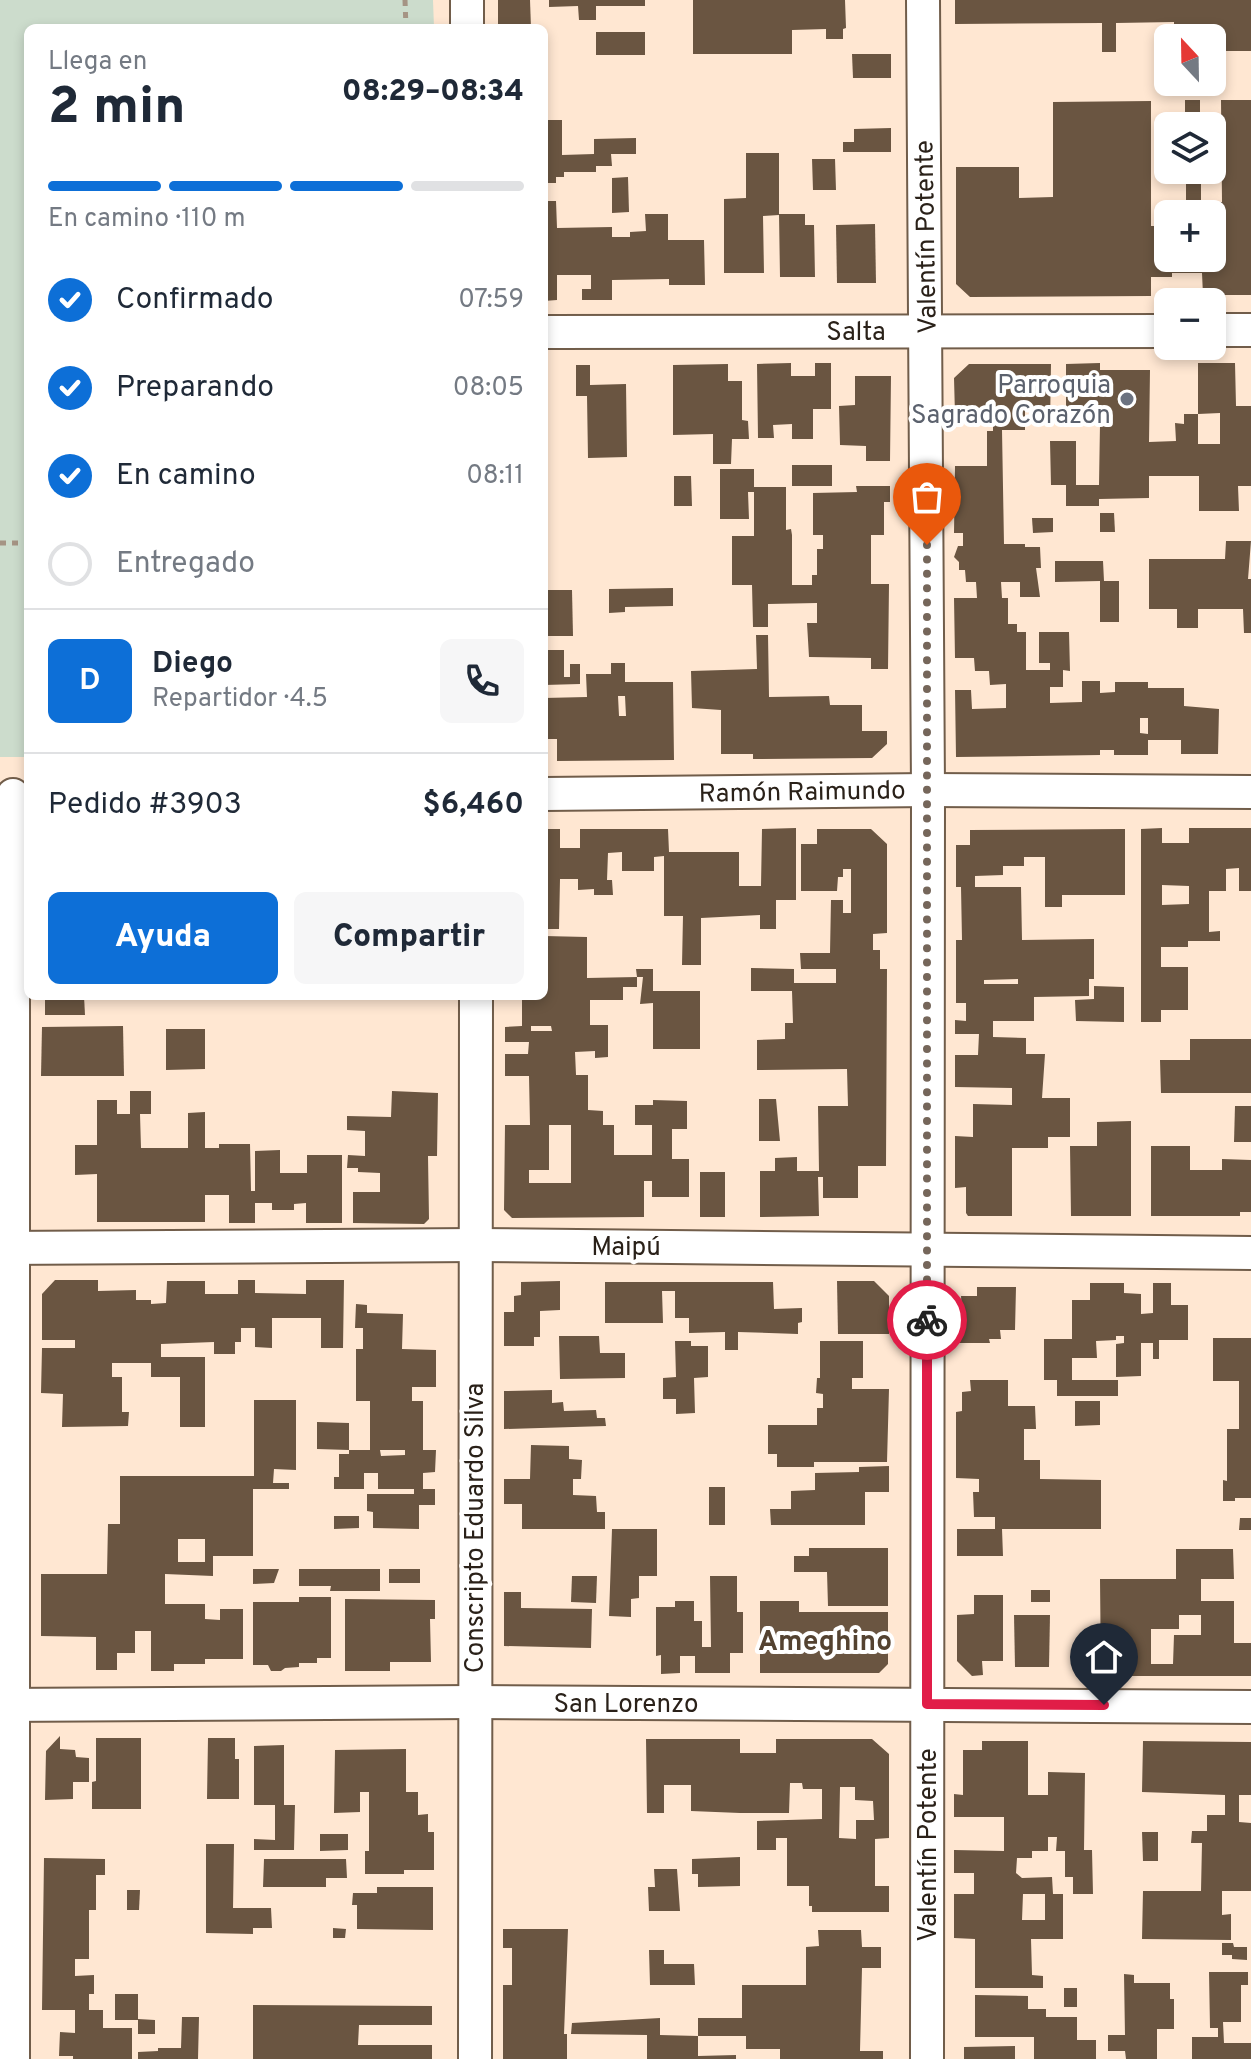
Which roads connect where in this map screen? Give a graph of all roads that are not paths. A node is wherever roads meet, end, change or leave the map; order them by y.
1 (467, 0) edge
2 (923, 0) edge
3 (467, 24) edge
4 (1226, 330) edge
5 (1251, 330) edge
6 (926, 331) junction
7 (1154, 331) edge
8 (548, 332) edge
9 (928, 790) junction
10 (1251, 792) edge
11 (548, 794) edge
12 (14, 795) edge
13 (476, 1000) edge
14 (476, 1245) junction
15 (6, 1248) edge
16 (927, 1248) junction
17 (1251, 1253) edge
18 (473, 1702) junction
19 (927, 1704) junction
20 (6, 1705) edge
21 (1251, 1707) edge
22 (13, 2059) edge
23 (475, 2059) edge
24 (927, 2059) edge

1 - 3 street
2 - 6 street, Valentín Potente
4 - 5 street
6 - 7 street, Salta
6 - 8 street, Salta
6 - 9 street, Valentín Potente
9 - 10 street, Ramón Raimundo
9 - 11 street, Ramón Raimundo
9 - 16 street, Valentín Potente
12 - 15 street
13 - 14 street, Conscripto Eduardo Silva
14 - 15 street, Maipú
14 - 16 street, Maipú
14 - 18 street, Conscripto Eduardo Silva
15 - 20 street
16 - 17 street, Maipú
16 - 19 street, Valentín Potente
18 - 19 street, San Lorenzo
18 - 20 street, San Lorenzo
18 - 23 street, Conscripto Eduardo Silva
19 - 21 street, San Lorenzo
19 - 24 street, Valentín Potente
20 - 22 street

